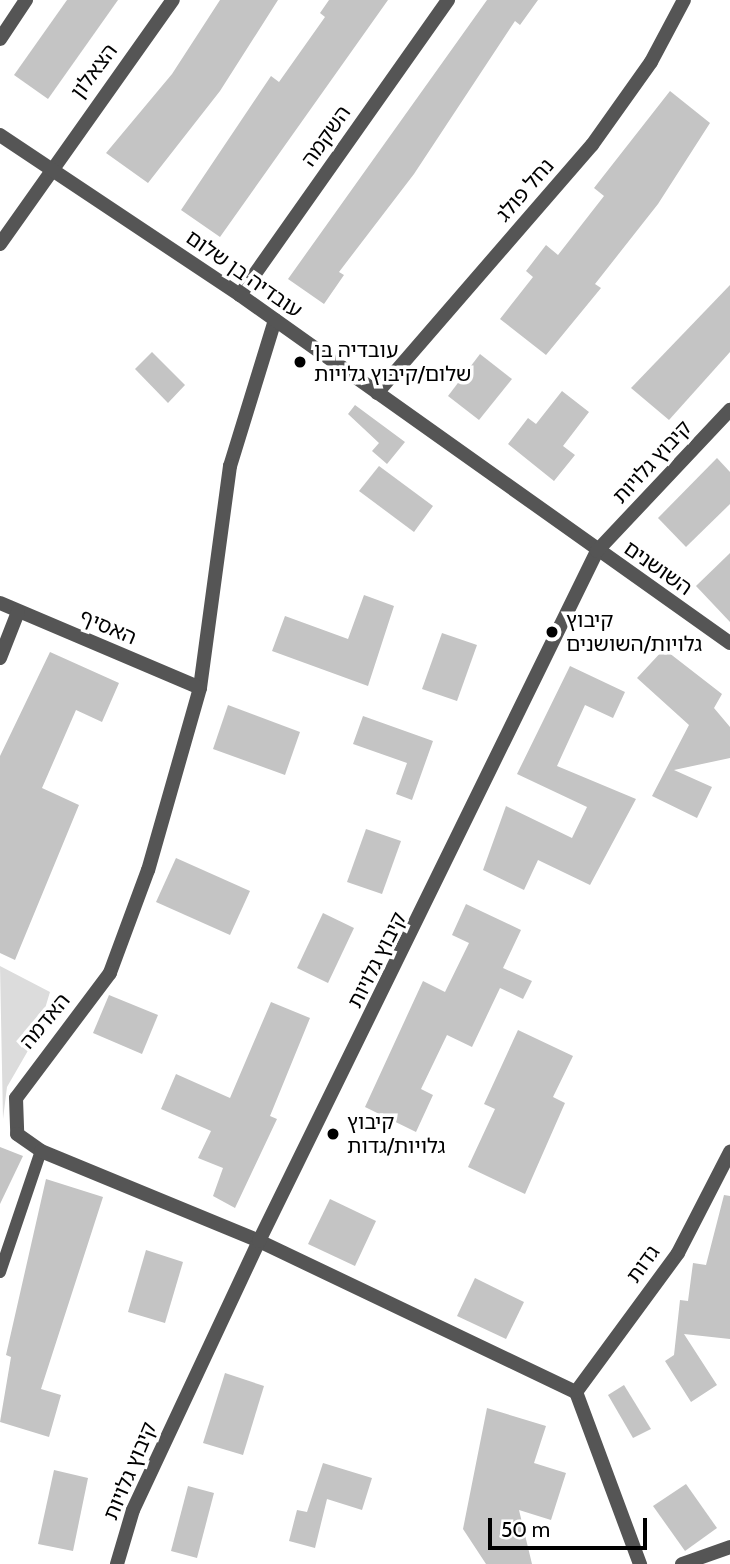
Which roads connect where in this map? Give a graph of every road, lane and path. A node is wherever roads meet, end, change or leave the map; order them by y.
1 (26, 0) edge
2 (173, 0) edge
3 (447, 0) edge
4 (684, 0) edge
5 (0, 39) edge
6 (0, 135) edge
7 (49, 167) junction
8 (0, 244) edge
9 (240, 295) junction
10 (275, 320) junction
11 (377, 393) junction
12 (730, 410) edge
13 (597, 551) junction
14 (0, 603) edge
15 (18, 612) junction
16 (730, 643) edge
17 (0, 658) edge
18 (200, 688) junction
19 (41, 1151) junction
20 (730, 1152) edge
21 (259, 1241) junction
22 (0, 1272) edge
23 (576, 1392) junction
24 (730, 1547) edge
25 (117, 1564) edge
26 (640, 1564) edge
27 (682, 1564) edge

1 - 5 street
2 - 7 street, הצאלון
3 - 9 street, השקמה
4 - 11 street, נחל פולג
6 - 7 street, עובדיה בן שלום
7 - 8 street, הצאלון
7 - 9 street, עובדיה בן שלום
9 - 10 street, עובדיה בן שלום
10 - 11 street, עובדיה בן שלום
10 - 18 street
11 - 13 street, עובדיה בן שלום
12 - 13 street, קיבוץ גלויות
13 - 16 street, השושנים
13 - 21 street, קיבוץ גלויות
14 - 15 street, האסיף
15 - 17 street
15 - 18 street, האסיף
18 - 19 street, האדמה
19 - 21 street, האדמה
19 - 22 lane
20 - 23 street, גדות
21 - 23 street, האדמה
21 - 25 street, קיבוץ גלויות
23 - 26 street
24 - 27 street

